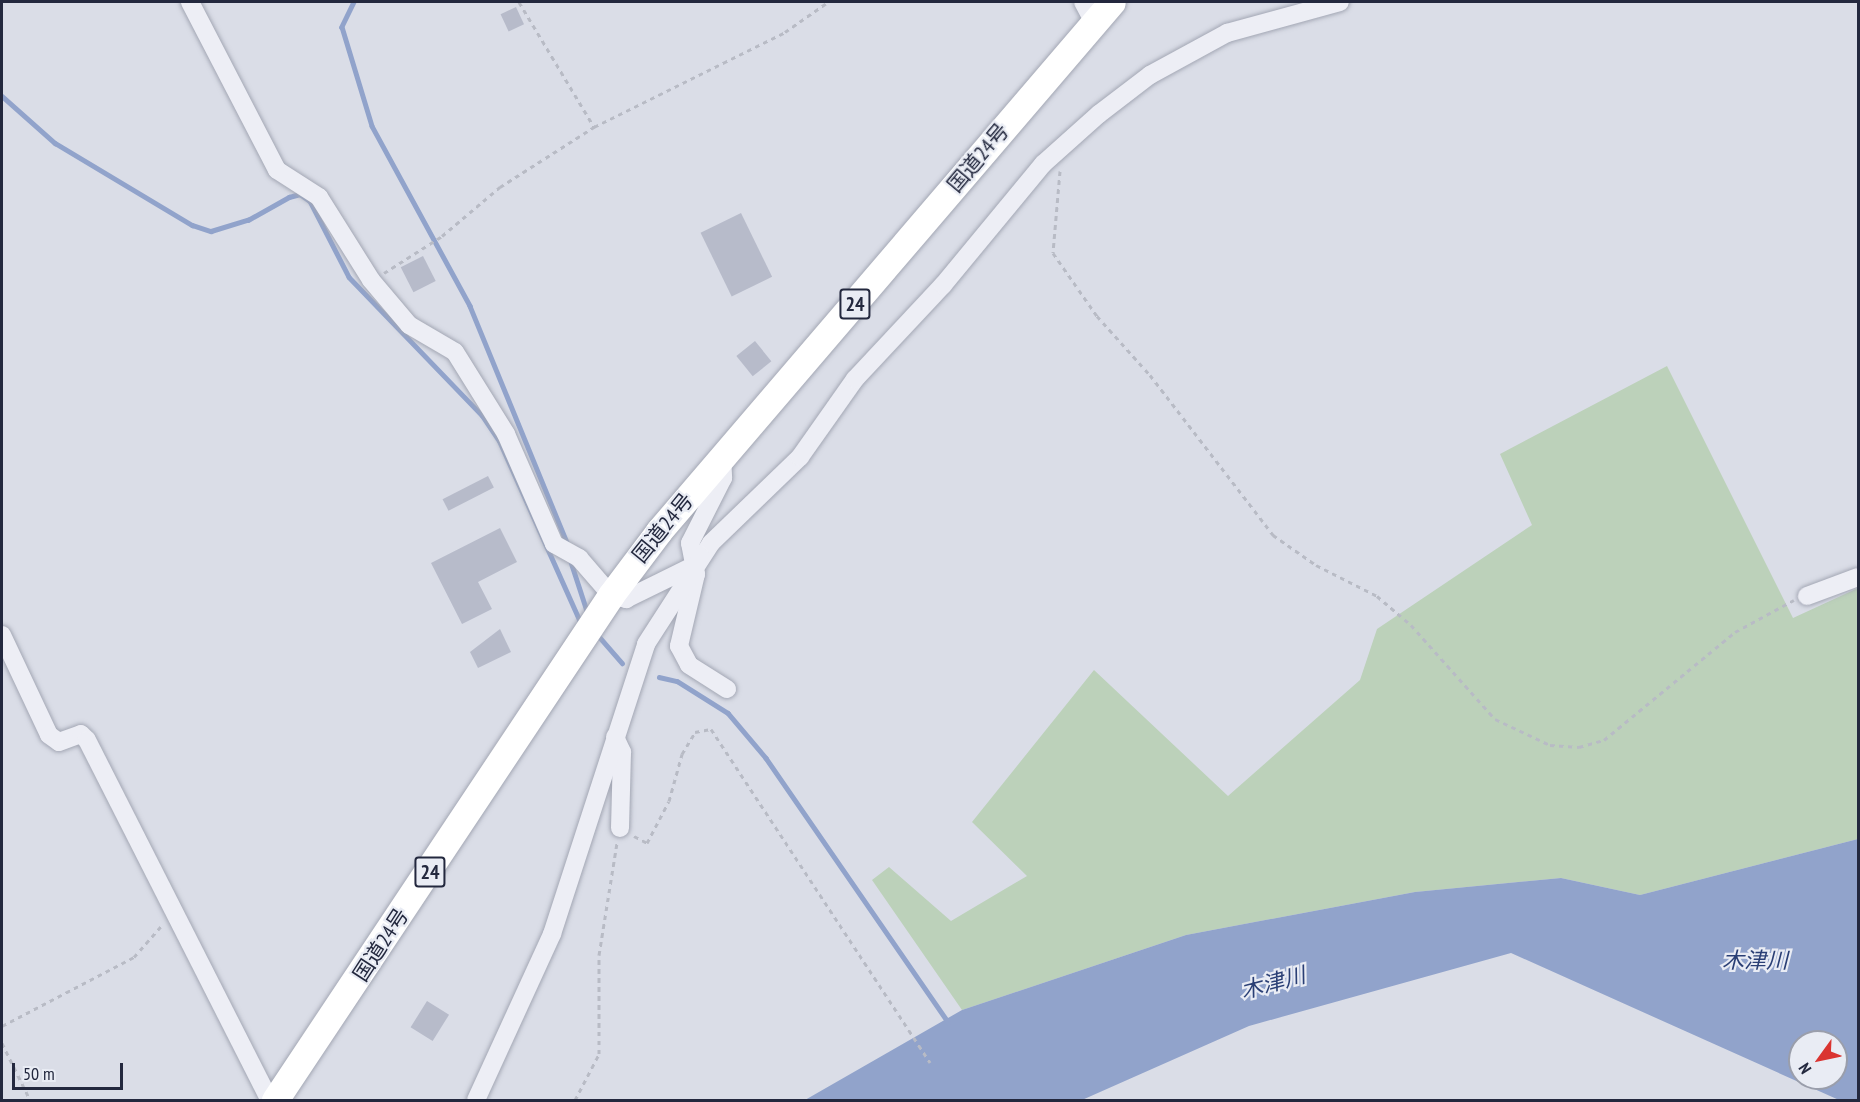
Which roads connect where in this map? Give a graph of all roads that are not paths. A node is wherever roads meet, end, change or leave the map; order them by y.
1 (190, 2) edge
2 (1112, 2) edge
3 (1340, 2) edge
4 (1088, 12) edge
5 (722, 456) junction
6 (693, 566) junction
7 (1858, 577) edge
8 (1807, 596) road end
9 (606, 602) junction
10 (2, 635) edge
11 (727, 689) dead end
12 (615, 737) junction
13 (620, 828) road end
14 (270, 1101) edge
15 (275, 1101) edge
16 (476, 1101) edge

1 - 9 street
2 - 4 highway, 国道24号 / 24
3 - 6 street
4 - 5 highway, 国道24号 / 24
5 - 6 street
5 - 9 highway, 国道24号 / 24
6 - 9 street
6 - 11 street
6 - 12 street
7 - 8 street
9 - 15 highway, 国道24号 / 24
10 - 14 street
12 - 13 street
12 - 16 street

